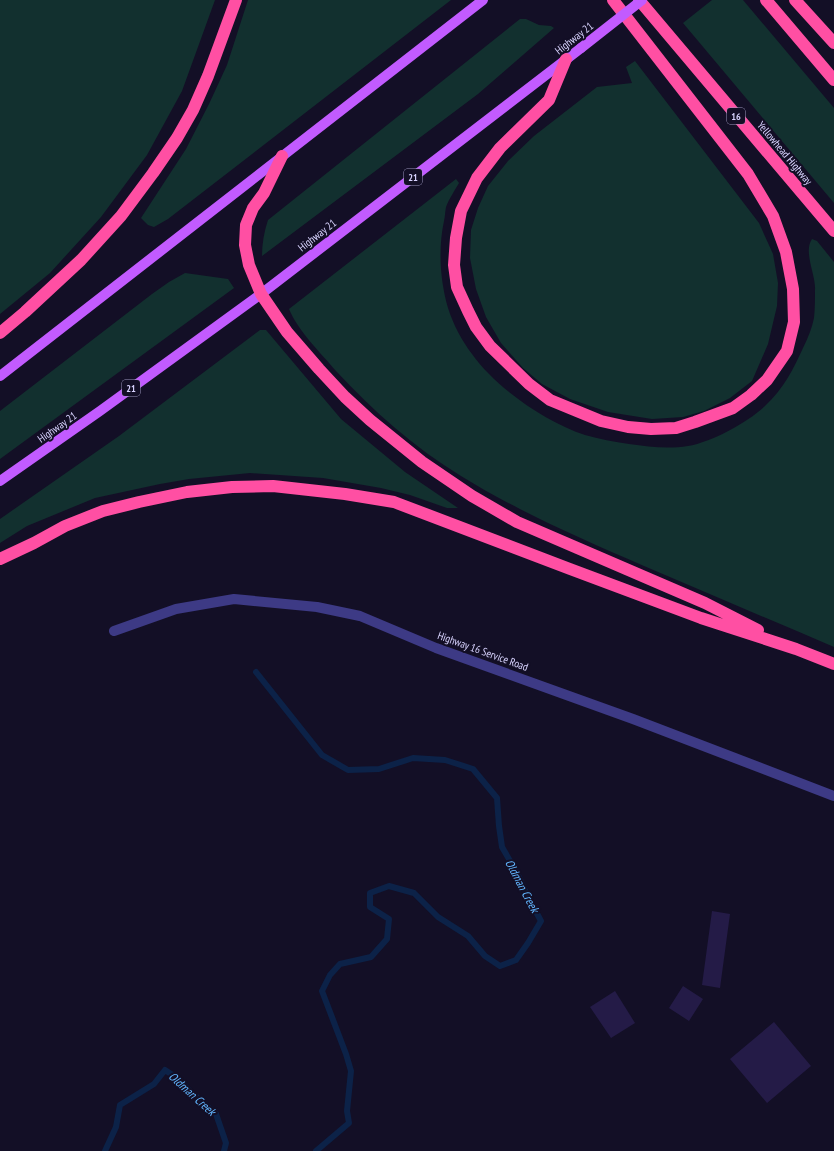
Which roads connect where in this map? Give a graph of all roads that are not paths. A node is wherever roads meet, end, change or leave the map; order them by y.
1 (236, 0) edge
2 (482, 0) edge
3 (613, 0) edge
4 (639, 0) edge
5 (642, 0) edge
6 (766, 0) edge
7 (795, 0) edge
8 (834, 43) edge
9 (566, 60) junction
10 (834, 80) edge
11 (282, 156) junction
12 (834, 231) edge
13 (261, 294) junction
14 (0, 333) edge
15 (0, 376) edge
16 (0, 481) edge
17 (0, 558) edge
18 (114, 631) dead end
19 (796, 649) junction
20 (834, 664) edge
21 (834, 796) edge

1 - 14 highway
2 - 11 main road
3 - 9 highway
4 - 12 highway, Yellowhead Highway / 16
5 - 9 main road, Highway 21 / 21, bridge
6 - 10 highway
7 - 8 highway
9 - 13 main road, Highway 21 / 21
11 - 13 highway
11 - 15 main road
13 - 16 main road, Highway 21 / 21
13 - 19 highway
17 - 19 highway
18 - 21 street, Highway 16 Service Road
19 - 20 highway

